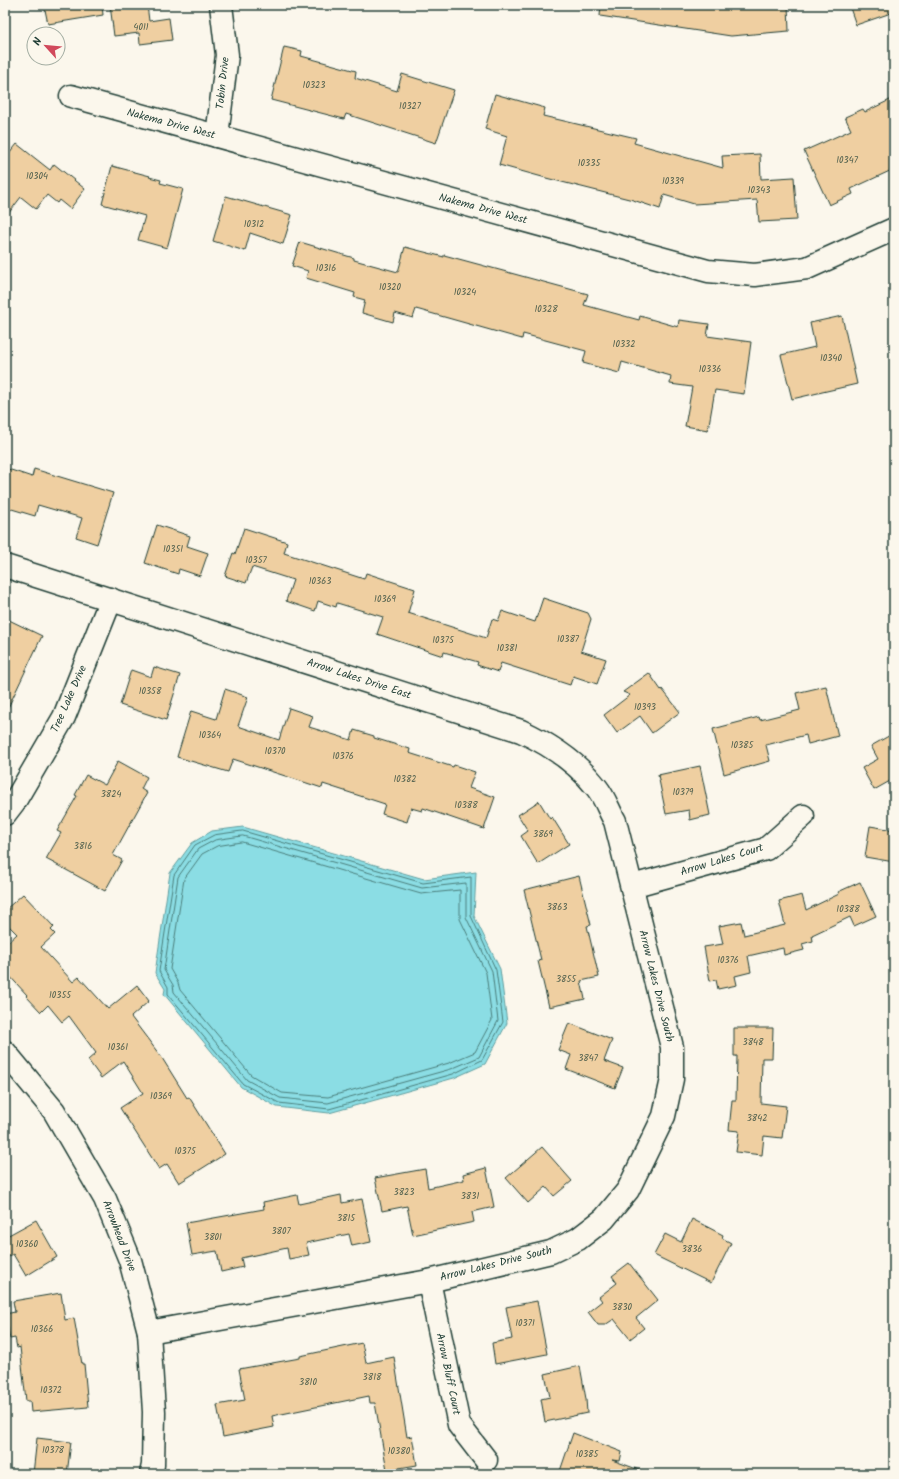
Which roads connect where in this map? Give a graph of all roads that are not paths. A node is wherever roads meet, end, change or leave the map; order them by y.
1 (221, 5) edge
2 (70, 96) dead end
3 (217, 136) junction
4 (894, 229) edge
5 (5, 566) edge
6 (111, 599) junction
7 (5, 814) edge
8 (803, 816) dead end
9 (632, 886) junction
10 (5, 1052) edge
11 (429, 1280) junction
12 (149, 1332) junction
13 (486, 1460) dead end
14 (151, 1474) edge

1 - 3 street, Tobin Drive
2 - 3 street, Nakema Drive West
3 - 4 street, Nakema Drive West
5 - 6 street, Arrow Lakes Drive East
6 - 7 street, Tree Lake Drive
6 - 9 street, Arrow Lakes Drive East
8 - 9 street, Arrow Lakes Court
9 - 11 street, Arrow Lakes Drive South
10 - 12 street, Arrowhead Drive
11 - 12 street, Arrow Lakes Drive South
11 - 13 street, Arrow Bluff Court
12 - 14 street, Arrowhead Drive

